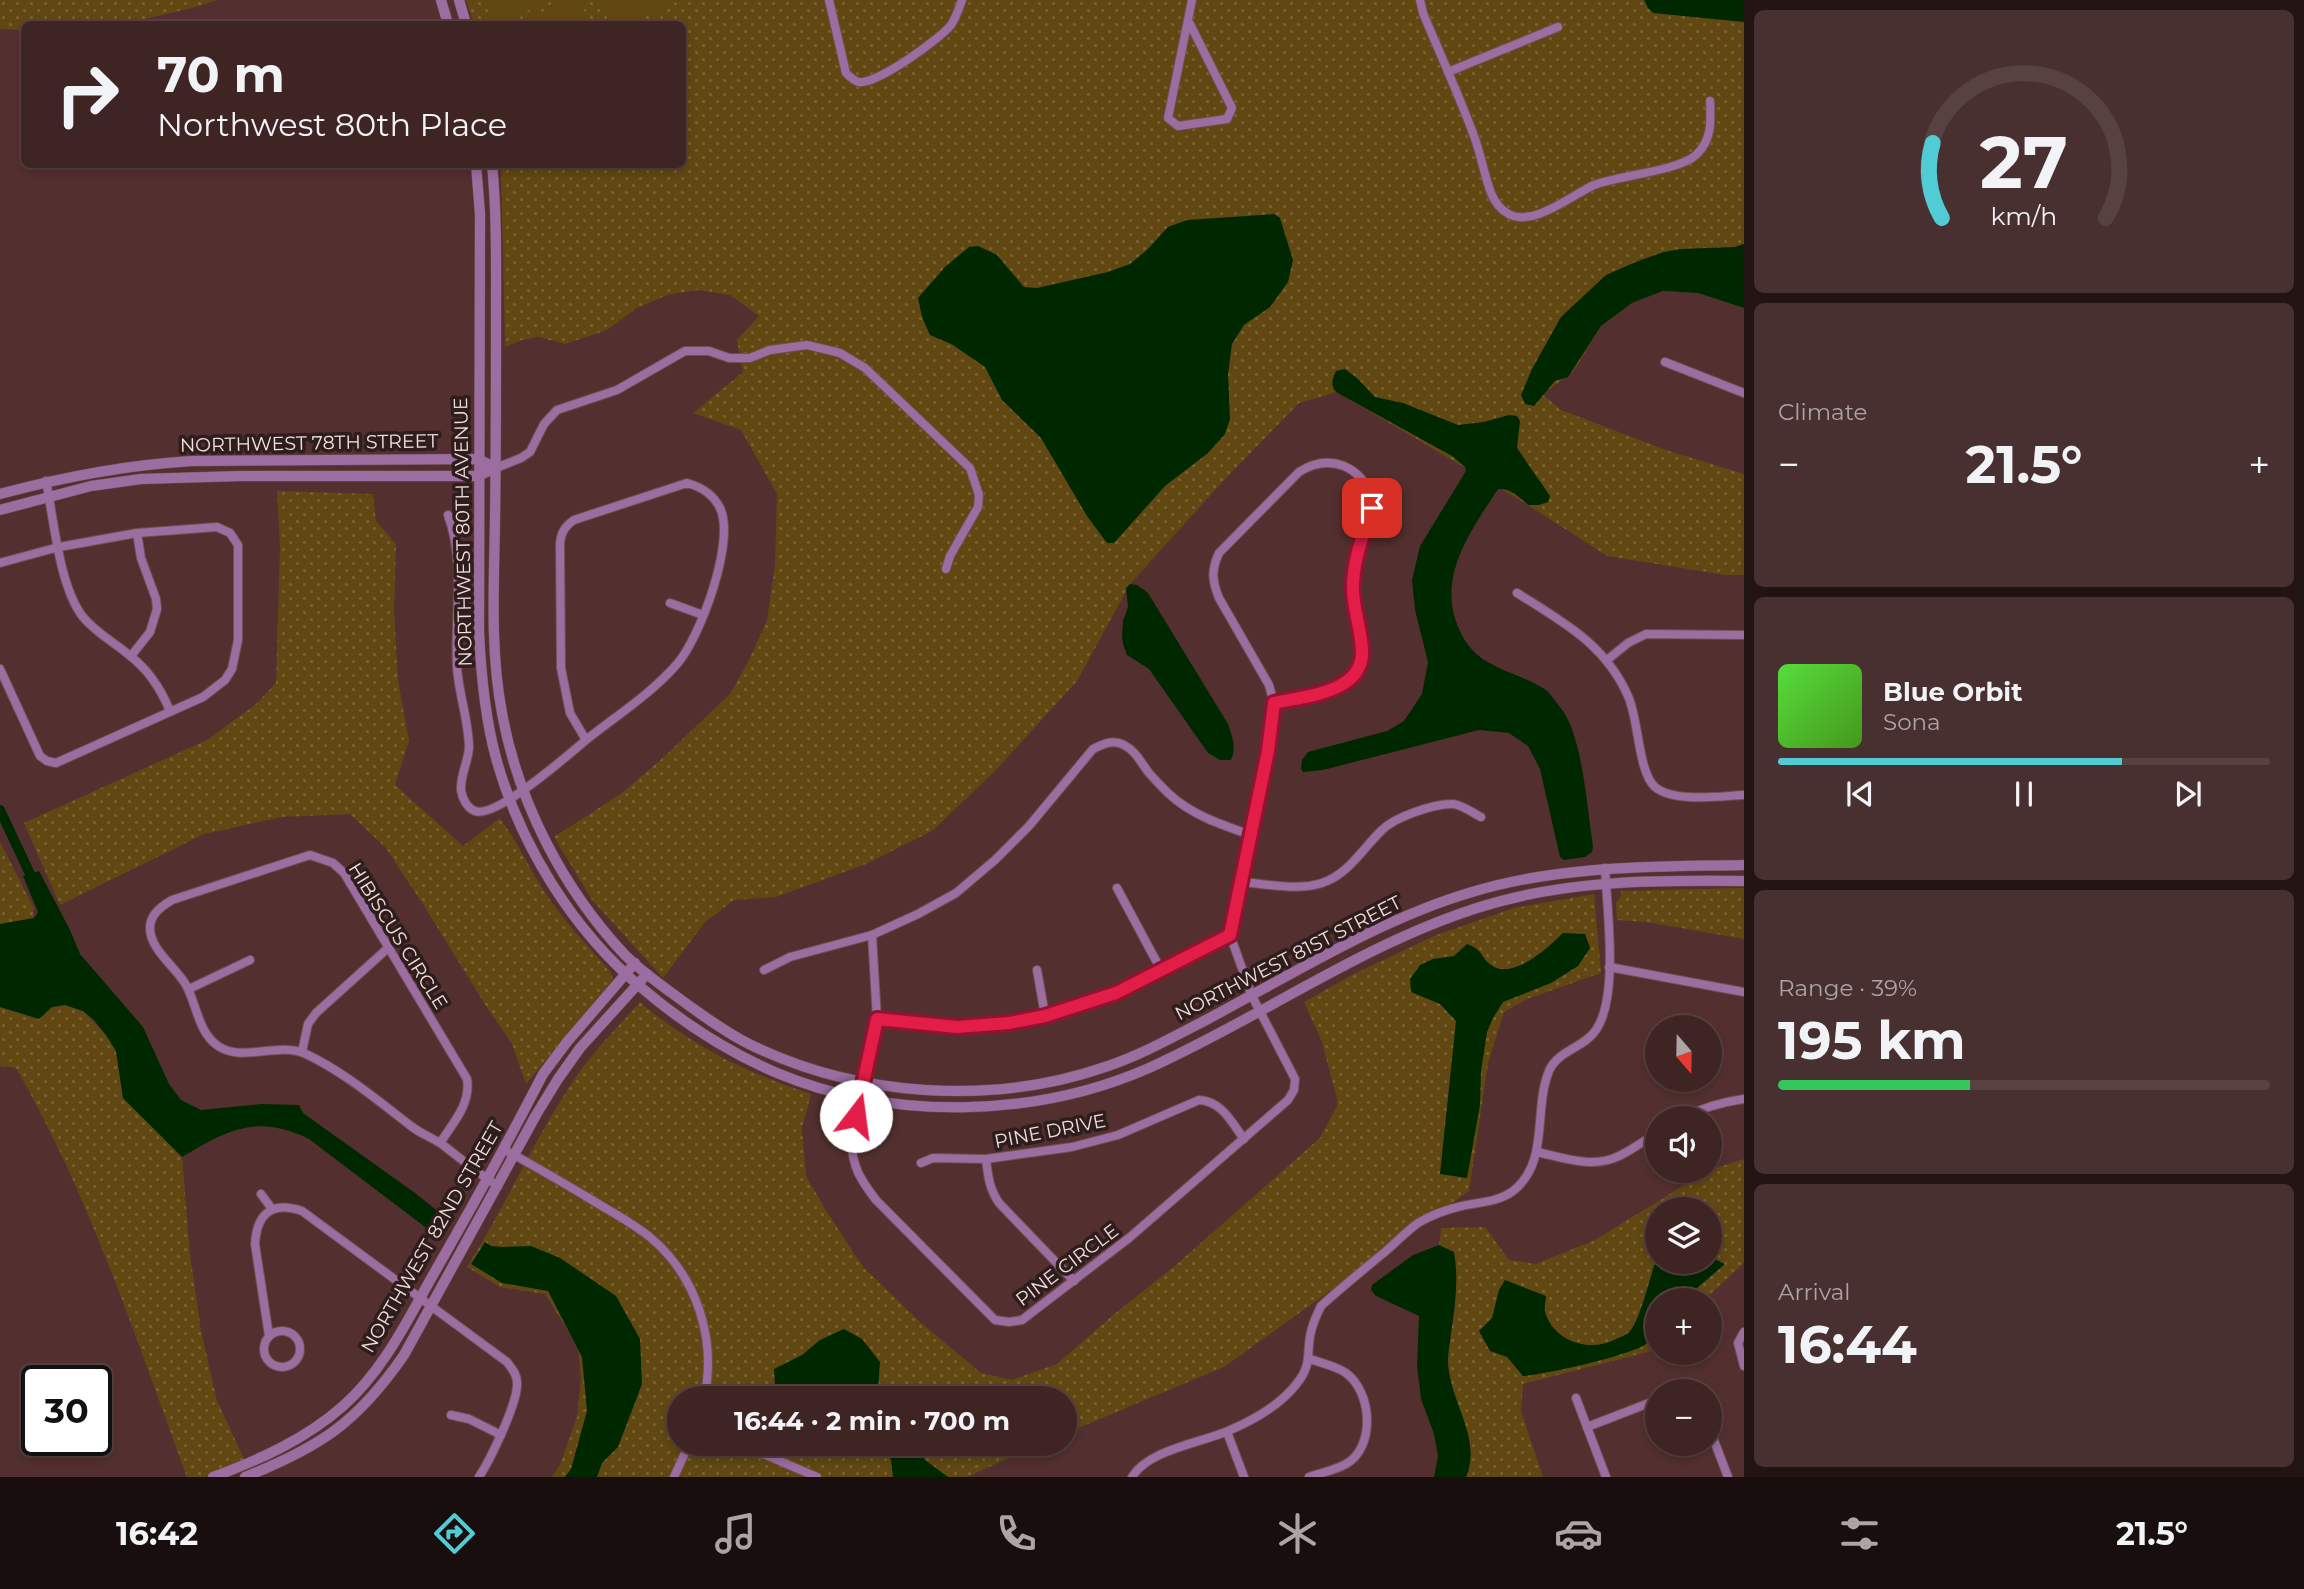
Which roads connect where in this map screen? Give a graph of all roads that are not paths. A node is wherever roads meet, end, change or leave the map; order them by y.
1 (442, 0) edge
2 (458, 0) edge
3 (829, 0) edge
4 (962, 0) edge
5 (1192, 0) edge
6 (1420, 0) edge
7 (1188, 20) junction
8 (447, 21) edge
9 (465, 21) edge
10 (1558, 27) dead end
11 (1448, 72) junction
12 (1710, 101) dead end
13 (476, 168) edge
14 (492, 168) edge
15 (1665, 362) dead end
16 (1744, 393) edge
17 (478, 459) junction
18 (496, 468) junction
19 (478, 476) junction
20 (46, 481) junction
21 (0, 494) edge
22 (49, 496) junction
23 (0, 510) edge
24 (448, 514) dead end
25 (137, 533) junction
26 (59, 547) junction
27 (0, 563) edge
28 (946, 569) dead end
29 (1517, 593) dead end
30 (670, 603) dead end
31 (703, 615) junction
32 (1744, 635) edge
33 (131, 656) junction
34 (1607, 660) junction
35 (0, 669) edge
36 (1274, 703) junction
37 (170, 711) junction
38 (586, 740) junction
39 (523, 790) junction
40 (1744, 795) edge
41 (510, 799) junction
42 (1481, 817) dead end
43 (1251, 835) junction
44 (1744, 864) edge
45 (1605, 868) junction
46 (1744, 881) edge
47 (1241, 882) junction
48 (1605, 883) junction
49 (1117, 888) dead end
50 (873, 935) junction
51 (1230, 935) junction
52 (388, 947) junction
53 (250, 960) dead end
54 (635, 963) junction
55 (1609, 967) junction
56 (764, 970) dead end
57 (1037, 970) dead end
58 (1161, 970) junction
59 (647, 974) junction
60 (625, 975) junction
61 (638, 985) junction
62 (188, 989) junction
63 (1744, 992) edge
64 (1252, 996) junction
65 (1260, 1011) junction
66 (1045, 1016) junction
67 (877, 1019) junction
68 (302, 1052) junction
69 (1060, 1080) joint
70 (865, 1082) junction
71 (1064, 1095) joint
72 (861, 1098) junction
73 (1744, 1099) edge
74 (1710, 1106) edge
75 (1244, 1139) junction
76 (1645, 1141) edge
77 (440, 1143) junction
78 (503, 1149) junction
79 (1537, 1152) junction
80 (515, 1155) junction
81 (986, 1159) junction
82 (921, 1163) dead end
83 (486, 1179) junction
84 (498, 1186) junction
85 (261, 1194) dead end
86 (272, 1209) junction
87 (1074, 1281) junction
88 (420, 1297) junction
89 (432, 1306) junction
90 (1744, 1332) edge
91 (269, 1336) junction
92 (1310, 1359) junction
93 (1744, 1366) edge
94 (706, 1386) edge
95 (1576, 1398) dead end
96 (1645, 1405) edge
97 (450, 1415) dead end
98 (1587, 1427) junction
99 (1227, 1432) junction
100 (501, 1435) junction
101 (684, 1456) edge
102 (768, 1456) edge
103 (1720, 1456) edge
104 (213, 1477) edge
105 (245, 1477) edge
106 (479, 1477) edge
107 (674, 1477) edge
108 (817, 1477) edge
109 (1132, 1477) edge
110 (1244, 1477) edge
111 (1309, 1477) edge
112 (1606, 1477) edge
113 (1728, 1477) edge

1 - 8 street
2 - 9 street
3 - 4 street
5 - 7 street
6 - 11 street
7 - 7 street
10 - 11 street
11 - 12 street
13 - 17 street, NORTHWEST 80TH AVENUE
14 - 18 street, NORTHWEST 80TH AVENUE
15 - 16 street
17 - 18 street, NORTHWEST 78TH STREET
17 - 19 street, NORTHWEST 80TH AVENUE
17 - 20 street, NORTHWEST 78TH STREET
18 - 19 street, NORTHWEST 78TH STREET
18 - 28 street
18 - 39 street, NORTHWEST 80TH AVENUE
19 - 22 street, NORTHWEST 78TH STREET
19 - 41 street, NORTHWEST 80TH AVENUE
20 - 21 street, NORTHWEST 78TH STREET
20 - 22 street
22 - 23 street, NORTHWEST 78TH STREET
22 - 26 street
24 - 41 street
25 - 26 street
25 - 33 street
25 - 37 street
26 - 27 street
26 - 33 street
29 - 34 street
30 - 31 street
31 - 38 street
31 - 38 street
32 - 34 street
33 - 37 street
34 - 40 street
35 - 37 street
36 - 36 street
36 - 43 street
38 - 39 street
39 - 41 street
39 - 54 street, NORTHWEST 80TH AVENUE
41 - 60 street, NORTHWEST 80TH AVENUE
42 - 47 street
43 - 47 street
43 - 50 street
44 - 45 street, NORTHWEST 81ST STREET
45 - 48 street
45 - 64 street, NORTHWEST 81ST STREET
46 - 48 street, NORTHWEST 81ST STREET
47 - 51 street
48 - 55 street
48 - 65 street, NORTHWEST 81ST STREET
49 - 58 street
50 - 56 street
50 - 67 street, PINE CIRCLE
51 - 58 street
51 - 64 street
52 - 62 street, HIBISCUS CIRCLE
52 - 68 street
52 - 77 street, HIBISCUS CIRCLE
53 - 62 street
54 - 59 street, NORTHWEST 80TH AVENUE
54 - 60 street, NORTHWEST 82ND STREET
55 - 63 street
55 - 79 street
57 - 66 street
58 - 66 street
59 - 61 street, NORTHWEST 82ND STREET
59 - 70 street, NORTHWEST 80TH AVENUE
60 - 61 street, NORTHWEST 80TH AVENUE
60 - 78 street, NORTHWEST 82ND STREET
61 - 72 street, NORTHWEST 80TH AVENUE
61 - 80 street, NORTHWEST 82ND STREET
62 - 68 street, HIBISCUS CIRCLE
64 - 65 street
64 - 69 street, NORTHWEST 81ST STREET
65 - 71 street, NORTHWEST 81ST STREET
65 - 75 street, PINE CIRCLE
66 - 67 street
67 - 70 street, PINE CIRCLE
68 - 77 street, HIBISCUS CIRCLE
69 - 70 street, NORTHWEST 80TH AVENUE
70 - 72 street, PINE CIRCLE
71 - 72 street, NORTHWEST 80TH AVENUE
72 - 87 street, PINE CIRCLE
73 - 74 street
75 - 81 street, PINE DRIVE
75 - 87 street, PINE CIRCLE
76 - 79 street
77 - 83 street, HIBISCUS CIRCLE
78 - 80 street
78 - 83 street, NORTHWEST 82ND STREET
79 - 92 street
80 - 84 street, NORTHWEST 82ND STREET
80 - 94 street
81 - 82 street, PINE DRIVE
81 - 87 street
83 - 84 street, HIBISCUS CIRCLE
83 - 88 street, NORTHWEST 82ND STREET
84 - 89 street, NORTHWEST 82ND STREET
85 - 86 street
86 - 88 street
86 - 91 street
88 - 89 street
88 - 104 street, NORTHWEST 82ND STREET
89 - 100 street
89 - 105 street, NORTHWEST 82ND STREET
90 - 93 street
91 - 91 street
92 - 99 street
92 - 111 street
95 - 98 street
96 - 98 street
97 - 100 street
98 - 112 street
99 - 109 street
99 - 110 street
100 - 106 street
101 - 107 street
102 - 108 street
103 - 113 street

